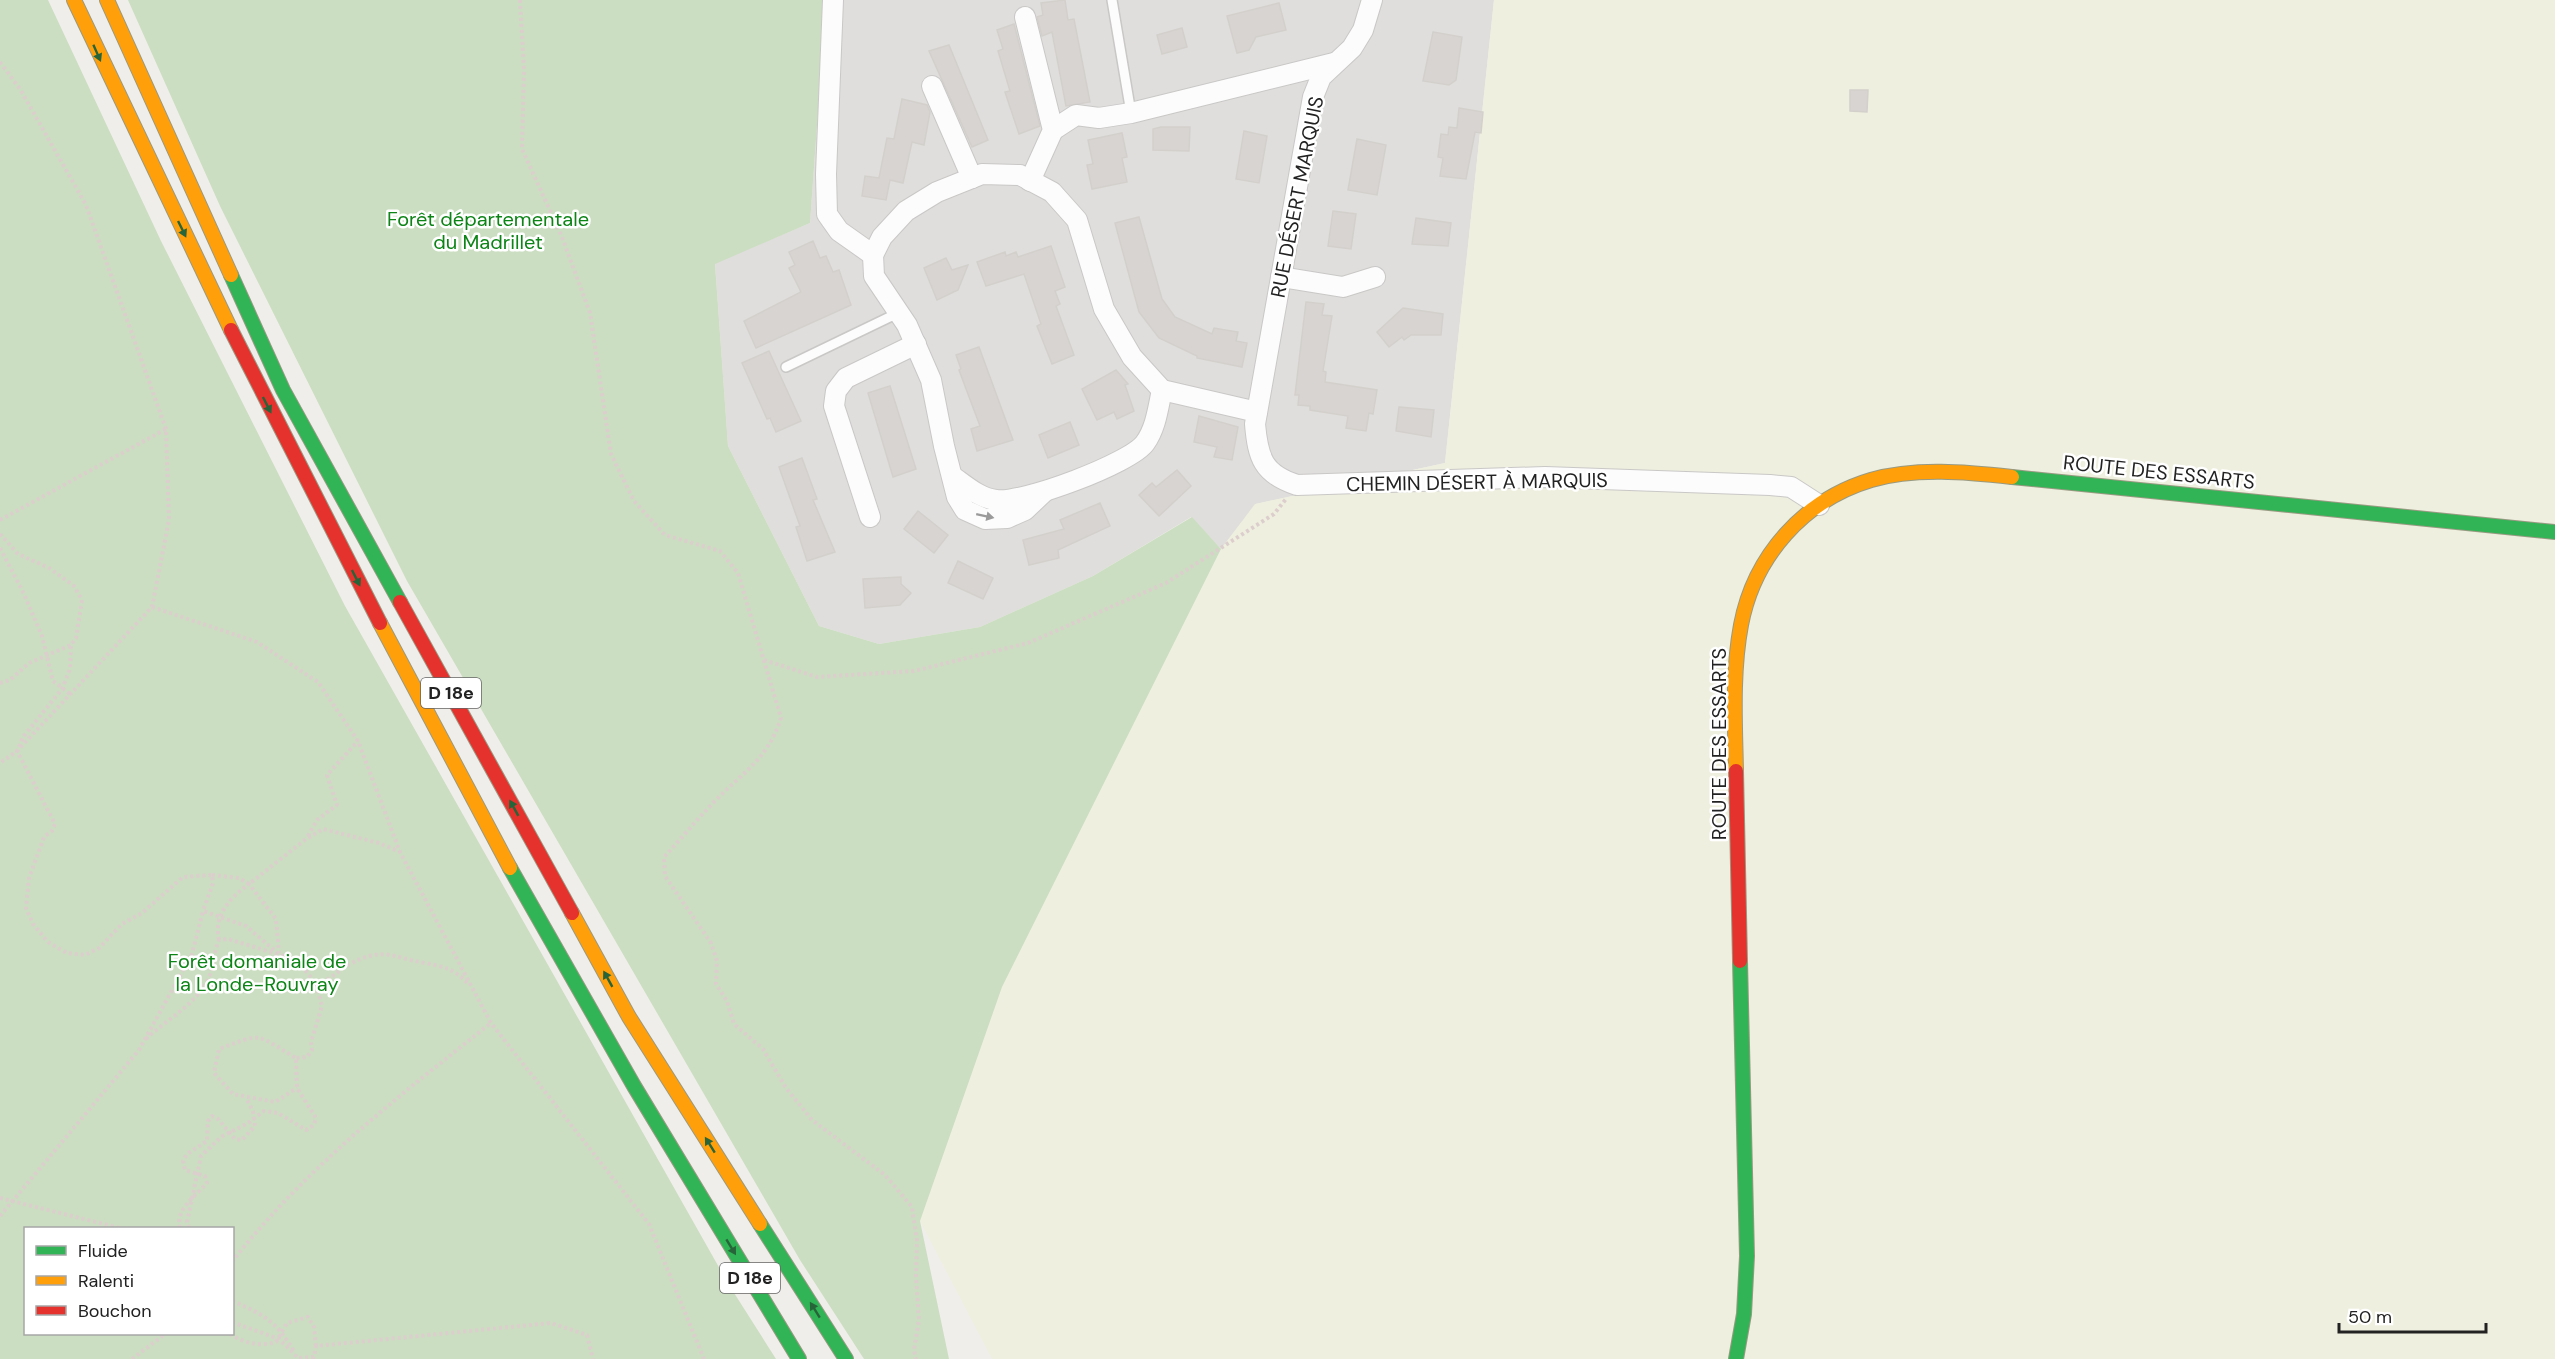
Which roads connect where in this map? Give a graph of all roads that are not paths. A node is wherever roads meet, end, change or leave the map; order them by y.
1 (74, 0) edge
2 (107, 0) edge
3 (833, 0) edge
4 (1112, 0) edge
5 (1372, 0) edge
6 (1025, 17) dead end
7 (1334, 63) junction
8 (932, 86) dead end
9 (1131, 113) junction
10 (1053, 130) junction
11 (972, 178) junction
12 (1030, 181) junction
13 (873, 255) junction
14 (1281, 277) junction
15 (1375, 277) dead end
16 (898, 313) junction
17 (916, 344) junction
18 (786, 367) dead end
19 (1162, 390) junction
20 (1257, 412) junction
21 (1819, 505) junction
22 (870, 517) dead end
23 (2555, 532) edge
24 (799, 1359) edge
25 (846, 1359) edge
26 (1736, 1359) edge

1 -> 24 main road, D 18e
25 -> 2 main road, D 18e
3 - 13 street
4 - 9 lane
5 - 7 street, RUE DÉSERT MARQUIS
6 - 10 street
7 - 9 street
7 - 14 street, RUE DÉSERT MARQUIS
8 - 11 street
9 - 10 street
10 - 12 street
11 - 12 street
11 - 13 street
12 - 19 street
13 - 16 street
14 - 15 street
14 - 20 street, RUE DÉSERT MARQUIS
16 - 17 street
16 - 18 lane
17 - 19 street
17 - 22 street
19 - 20 street
20 - 21 street, CHEMIN DÉSERT À MARQUIS
21 - 23 main road, ROUTE DES ESSARTS
21 - 26 main road, ROUTE DES ESSARTS

